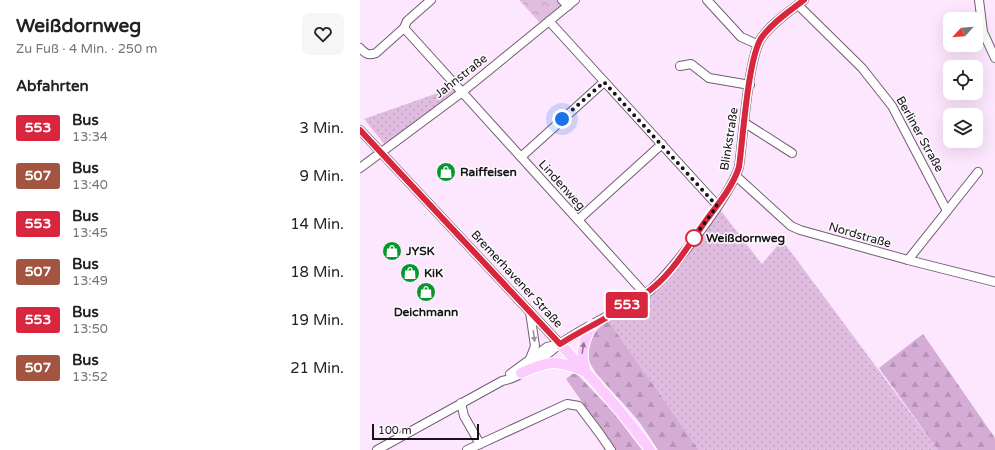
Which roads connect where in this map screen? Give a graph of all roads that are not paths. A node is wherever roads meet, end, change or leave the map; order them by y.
1 (431, 0) edge
2 (575, 0) edge
3 (707, 0) edge
4 (979, 0) edge
5 (801, 2) edge
6 (565, 3) edge
7 (550, 21) junction
8 (404, 28) junction
9 (758, 44) junction
10 (360, 48) edge
11 (995, 58) edge
12 (680, 66) dead end
13 (604, 82) junction
14 (750, 85) junction
15 (461, 93) junction
16 (745, 123) junction
17 (360, 130) edge
18 (662, 144) junction
19 (380, 153) junction
20 (792, 153) dead end
21 (521, 157) junction
22 (360, 168) edge
23 (978, 172) dead end
24 (736, 176) junction
25 (717, 206) junction
26 (947, 211) junction
27 (578, 220) junction
28 (908, 260) junction
29 (995, 282) edge
30 (645, 294) junction
31 (530, 311) junction
32 (592, 325) junction
33 (560, 344) junction
34 (530, 359) junction
35 (586, 371) junction
36 (521, 373) junction
37 (502, 381) junction
38 (461, 403) junction
39 (480, 444) junction
40 (377, 450) edge
41 (467, 450) edge
42 (611, 450) edge
43 (650, 450) edge

1 - 8 street
2 - 6 street, Jahnstraße
3 - 9 street
4 - 11 street
5 - 9 street, Blinkstraße
5 - 26 street, Berliner Straße
6 - 7 street, Jahnstraße
7 - 13 street
7 - 15 street, Jahnstraße
8 - 10 street
8 - 15 street, Lindenweg
9 - 14 street, Blinkstraße
12 - 14 street
13 - 18 street
13 - 21 street
14 - 16 street, Blinkstraße
15 - 19 street, Jahnstraße
15 - 21 street, Lindenweg
16 - 20 street
16 - 24 street, Blinkstraße
17 - 19 street, Bremerhavener Straße
18 - 25 street
18 - 27 street
19 - 22 street, Jahnstraße
19 - 31 street, Bremerhavener Straße
21 - 27 street, Lindenweg
23 - 26 street
24 - 25 street, Blinkstraße
24 - 28 street, Nordstraße
25 - 30 street, Blinkstraße
26 - 28 street
27 - 30 street, Lindenweg
28 - 29 street, Nordstraße
30 - 32 street, Blinkstraße
31 - 33 street, Bremerhavener Straße
31 -> 34 street
32 - 33 street, Blinkstraße
35 -> 32 main road
33 - 34 street
33 - 35 main road, Bremerhavener Straße
33 - 36 street
34 - 37 street
35 - 36 main road
35 - 43 main road, Bremerhavener Straße
36 - 37 street
37 - 38 street
38 - 39 street
38 - 40 street
39 - 41 street
39 - 42 street

